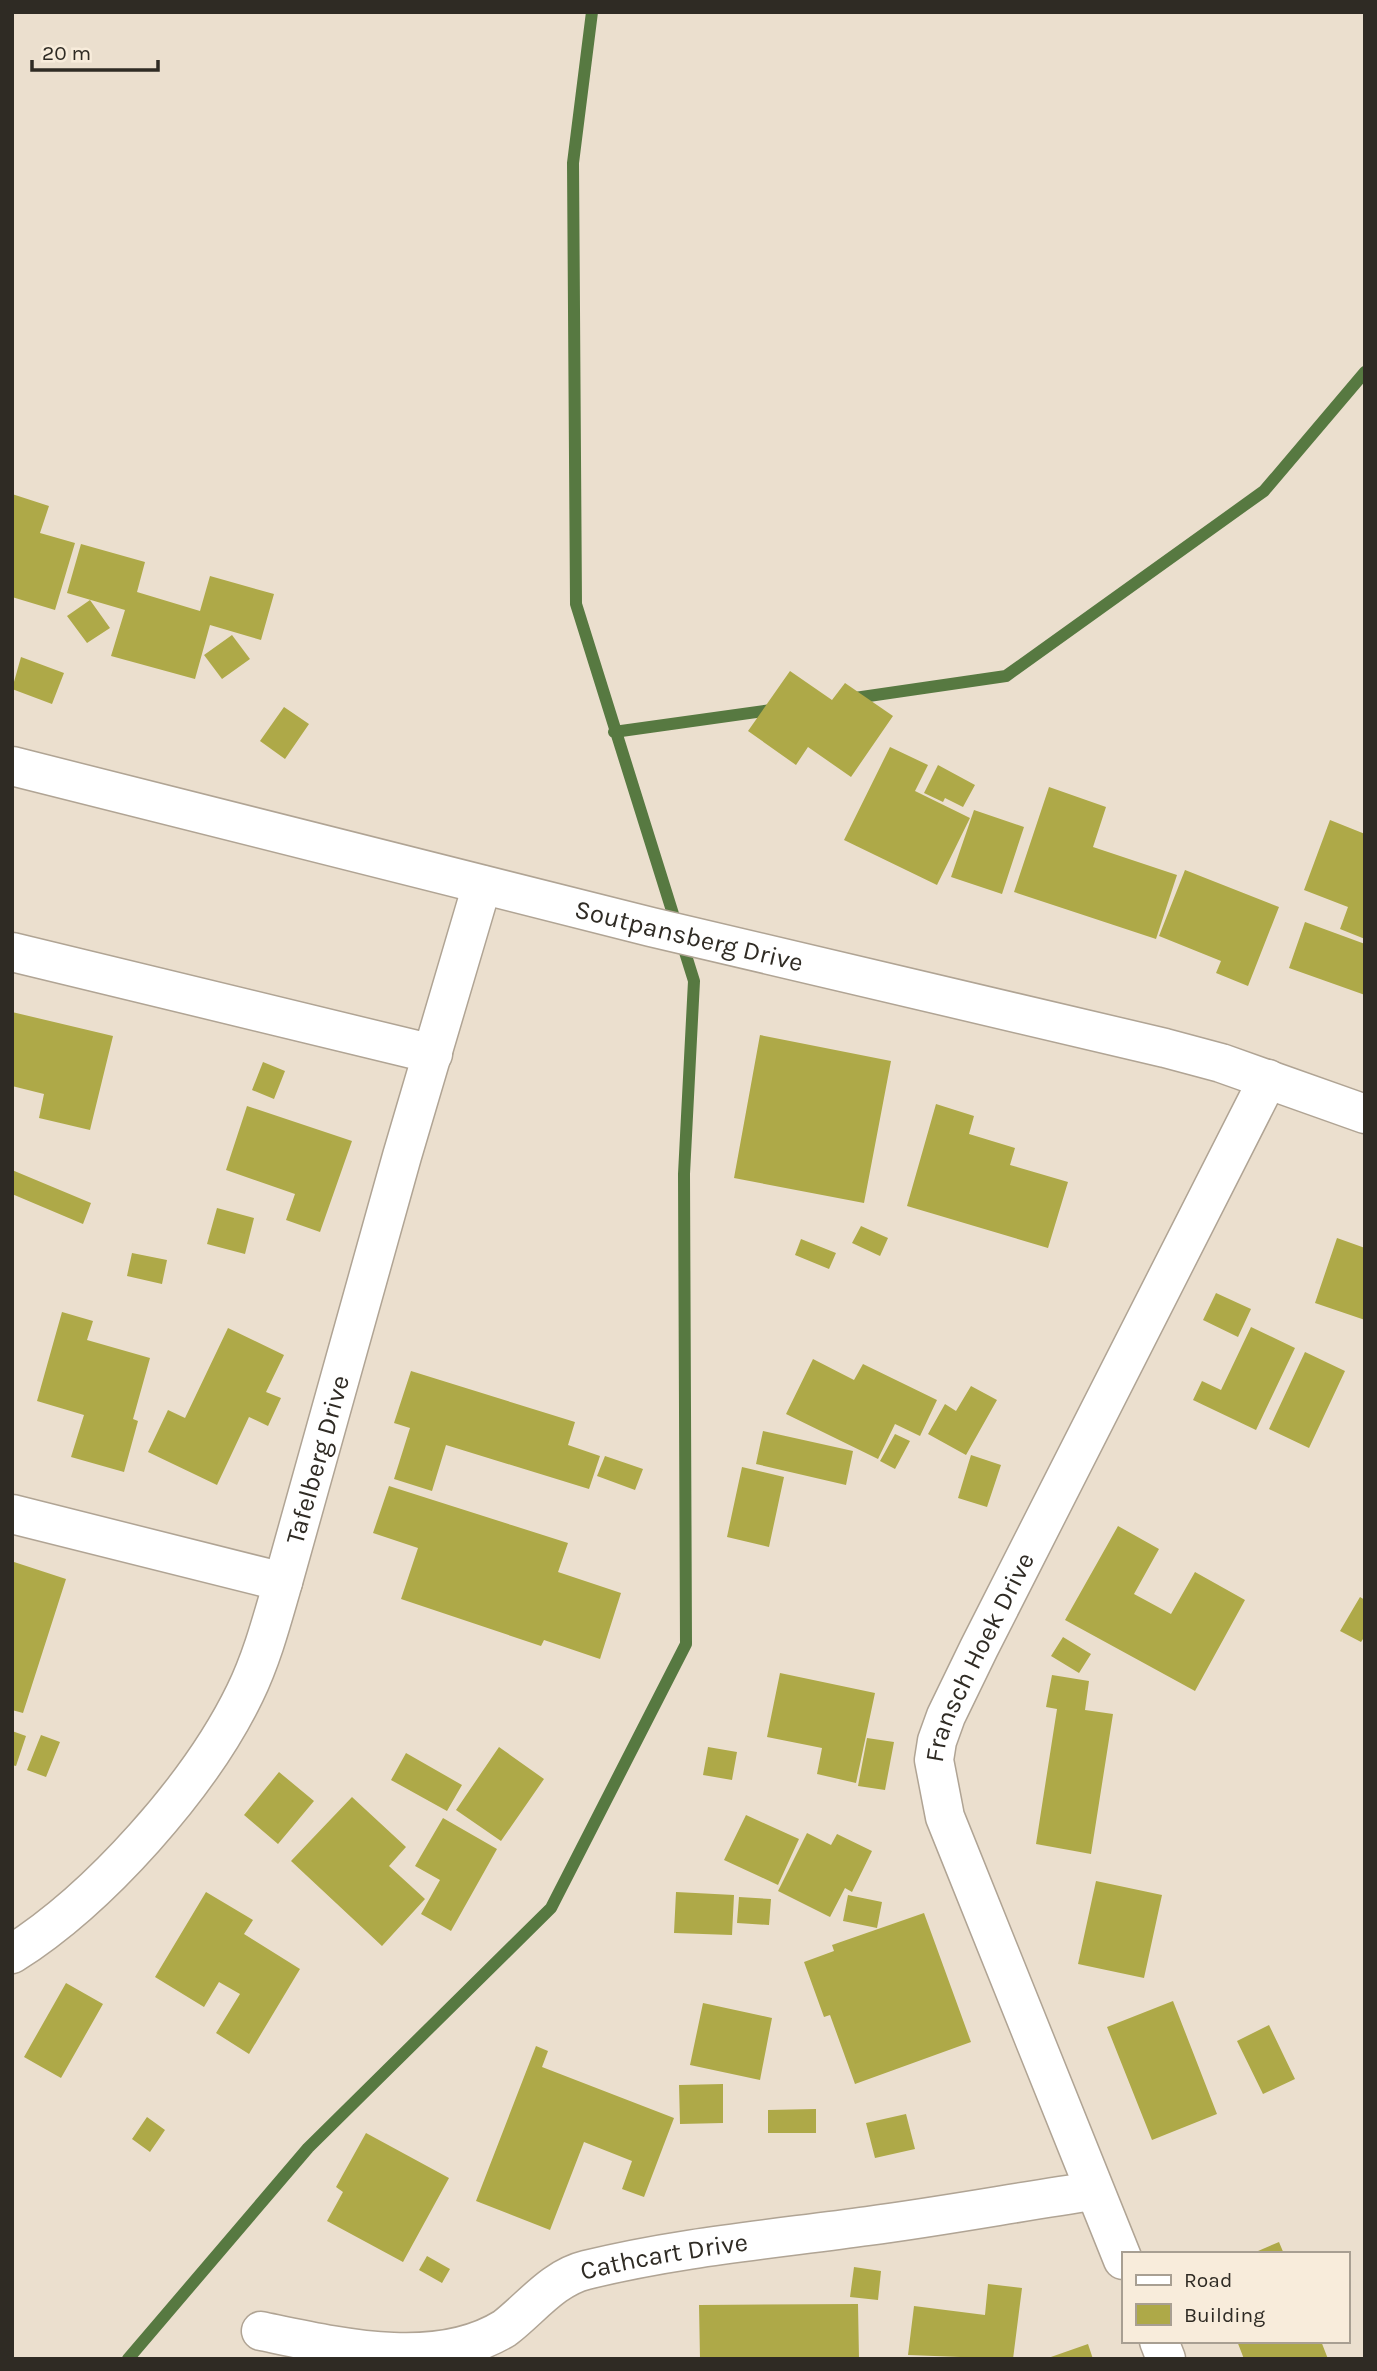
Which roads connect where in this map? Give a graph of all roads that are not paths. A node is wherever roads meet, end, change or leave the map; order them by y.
1 (12, 766) edge
2 (482, 885) junction
3 (12, 952) edge
4 (433, 1054) junction
5 (1268, 1079) junction
6 (1365, 1114) edge
7 (12, 1514) edge
8 (283, 1582) junction
9 (12, 1954) edge
10 (1093, 2191) junction
11 (1122, 2258) edge
12 (261, 2331) dead end
13 (1160, 2343) edge
14 (1167, 2359) edge

1 - 2 street, Soutpansberg Drive
2 - 4 street, Tafelberg Drive
2 - 5 street, Soutpansberg Drive
3 - 4 street
4 - 8 street, Tafelberg Drive
5 - 6 street, Soutpansberg Drive
5 - 10 street, Fransch Hoek Drive
7 - 8 street
8 - 9 street, Tafelberg Drive
10 - 11 street, Fransch Hoek Drive
10 - 12 street, Cathcart Drive
13 - 14 street

